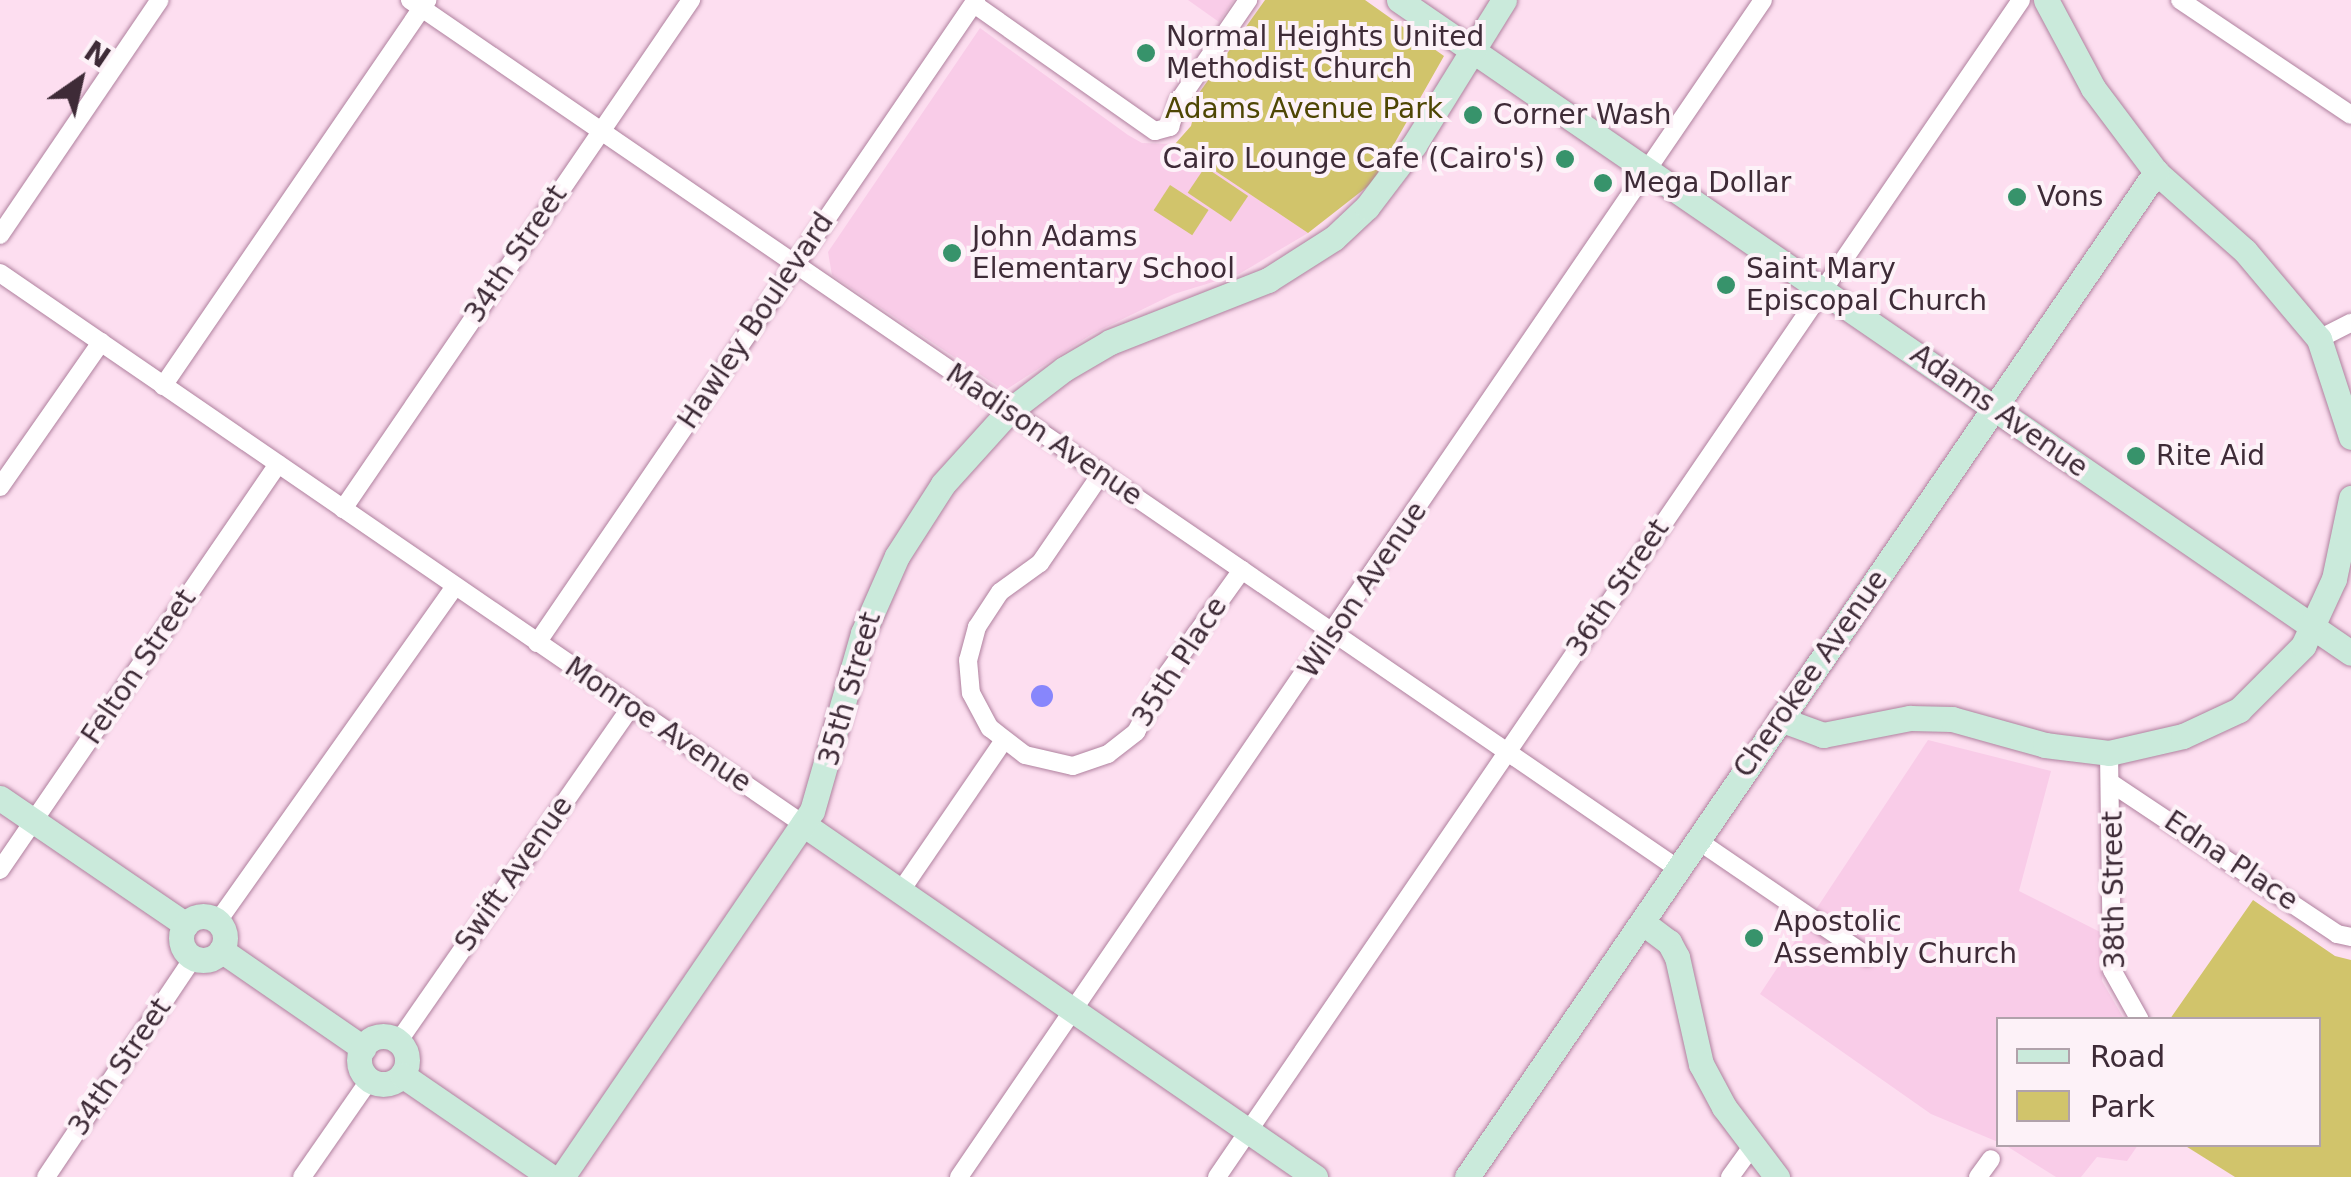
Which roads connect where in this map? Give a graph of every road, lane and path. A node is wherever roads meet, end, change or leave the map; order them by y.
1 (160, 0) edge
2 (691, 0) edge
3 (1248, 0) edge
4 (1398, 0) edge
5 (1504, 0) edge
6 (1762, 0) edge
7 (2021, 0) edge
8 (2046, 0) edge
9 (2180, 0) edge
10 (975, 2) edge
11 (420, 3) edge
12 (1470, 49) junction
13 (2351, 116) edge
14 (600, 130) junction
15 (1647, 170) junction
16 (2156, 172) junction
17 (0, 235) edge
18 (794, 264) junction
19 (0, 273) edge
20 (1820, 288) junction
21 (2351, 324) edge
22 (2319, 339) junction
23 (101, 342) junction
24 (163, 386) junction
25 (1996, 408) junction
26 (1009, 411) junction
27 (2351, 438) edge
28 (278, 464) junction
29 (1101, 474) junction
30 (0, 486) edge
31 (2351, 498) edge
32 (343, 509) junction
33 (2350, 510) edge
34 (1242, 570) junction
35 (455, 586) junction
36 (2315, 628) junction
37 (1334, 633) junction
38 (537, 643) junction
39 (2351, 653) edge
40 (630, 707) junction
41 (1780, 719) junction
42 (1004, 740) junction
43 (1508, 753) junction
44 (2109, 753) junction
45 (2111, 783) junction
46 (0, 798) edge
47 (34, 822) junction
48 (803, 824) junction
49 (1697, 840) junction
50 (1678, 868) junction
51 (0, 870) edge
52 (900, 892) junction
53 (218, 922) junction
54 (1642, 922) junction
55 (186, 924) junction
56 (2351, 937) edge
57 (221, 950) junction
58 (1867, 956) dead end
59 (194, 958) junction
60 (1074, 1012) junction
61 (2138, 1017) edge
62 (398, 1042) junction
63 (363, 1048) junction
64 (402, 1074) junction
65 (370, 1079) junction
66 (1249, 1132) junction
67 (1752, 1146) junction
68 (1991, 1158) dead end
69 (46, 1177) edge
70 (302, 1177) edge
71 (551, 1177) edge
72 (562, 1177) edge
73 (959, 1177) edge
74 (1217, 1177) edge
75 (1315, 1177) edge
76 (1467, 1177) edge
77 (1730, 1177) edge
78 (1777, 1177) edge
79 (1978, 1177) edge

1 - 17 street
2 - 14 street, 34th Street
3 - 10 street
4 - 12 main road, Adams Avenue
5 - 12 main road, 35th Street
6 - 15 street, Wilson Avenue
7 - 20 street, 36th Street
8 - 16 main road
9 - 13 street
10 - 18 street, Hawley Boulevard
11 - 14 street, Madison Avenue
11 - 24 street
12 - 15 main road, Adams Avenue
12 - 26 main road, 35th Street
14 - 18 street, Madison Avenue
14 - 32 street, 34th Street
15 - 20 main road, Adams Avenue
15 - 37 street, Wilson Avenue
16 - 22 main road
16 - 25 main road, Cherokee Avenue
18 - 26 street, Madison Avenue
18 - 38 street, Hawley Boulevard
19 - 23 street, Monroe Avenue
20 - 25 main road, Adams Avenue
20 - 43 street, 36th Street
21 - 22 street
22 - 27 main road
23 - 24 street, Monroe Avenue
23 - 30 street
24 - 28 street, Monroe Avenue
25 - 36 main road, Adams Avenue
25 - 41 main road, Cherokee Avenue
26 - 29 street, Madison Avenue
26 - 48 main road, 35th Street
28 - 32 street, Monroe Avenue
28 - 47 street, Felton Street
29 - 34 street, Madison Avenue
29 - 42 street, 35th Place
31 - 33 main road
32 - 35 street, Monroe Avenue
33 - 36 main road
34 - 37 street, Madison Avenue
34 - 42 street, 35th Place
35 - 38 street, Monroe Avenue
35 - 53 street
36 - 39 main road, Adams Avenue
36 - 44 main road
37 - 43 street, Madison Avenue
37 - 60 street, Wilson Avenue
38 - 40 street, Monroe Avenue
40 - 48 street, Monroe Avenue
40 - 62 street, Swift Avenue
41 - 44 main road
41 - 49 main road, Cherokee Avenue
42 - 52 street
43 - 50 street, Madison Avenue
43 - 66 street, 36th Street
44 - 45 street, 38th Street
45 - 56 street, Edna Place
45 - 61 street, 38th Street
46 - 47 main road
47 - 51 street, Felton Street
47 - 55 main road
48 - 52 main road, Monroe Avenue
48 - 72 main road, 35th Street
49 - 50 main road, Cherokee Avenue
49 - 58 street
50 - 54 main road, Cherokee Avenue
52 - 60 main road, Monroe Avenue
53 - 55 main road
53 - 57 main road
54 - 67 main road
54 - 76 main road, Cherokee Avenue
55 - 59 main road
57 - 59 main road
57 - 63 main road
59 - 69 street, 34th Street
60 - 66 main road, Monroe Avenue
60 - 73 street, Wilson Avenue
62 - 63 main road
62 - 64 main road
63 - 65 main road
64 - 65 main road
64 - 71 main road
65 - 70 street
66 - 74 street, 36th Street
66 - 75 main road, Monroe Avenue
67 - 77 street
67 - 78 main road
68 - 79 street

